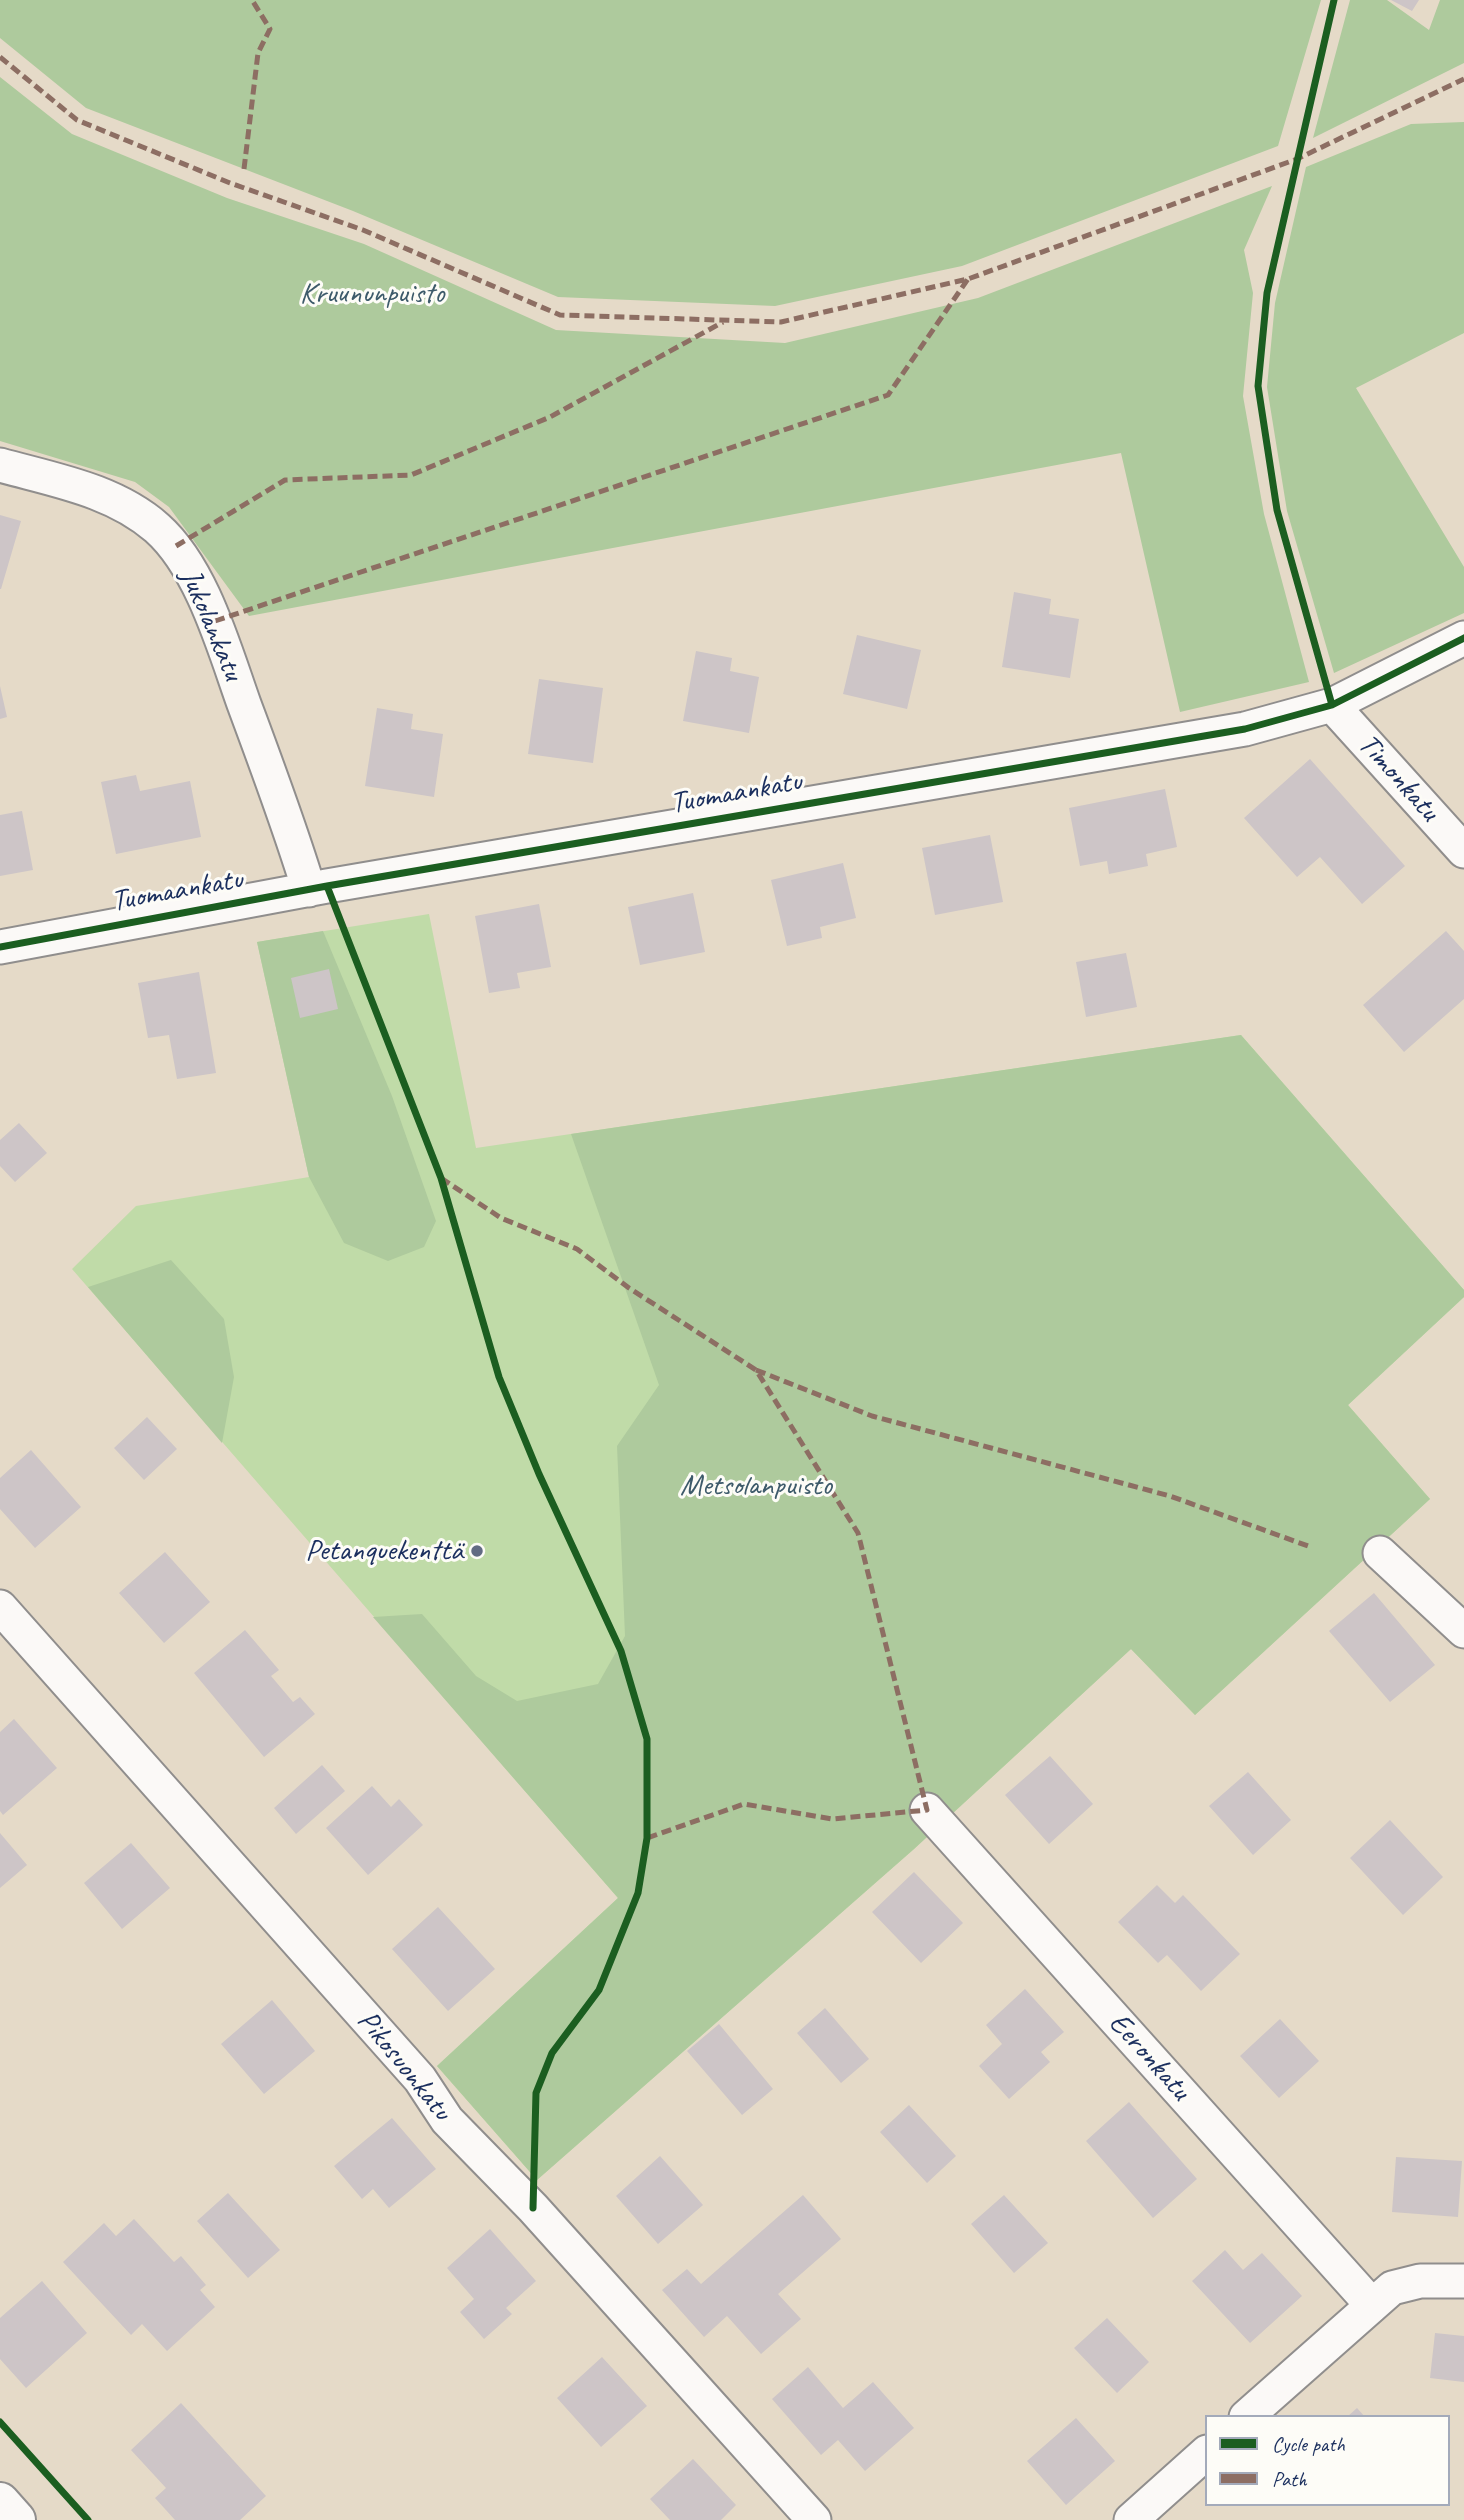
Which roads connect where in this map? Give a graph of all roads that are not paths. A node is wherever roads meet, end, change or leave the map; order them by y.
1 (0, 465) edge
2 (1464, 638) edge
3 (1332, 705) junction
4 (1464, 851) edge
5 (309, 890) junction
6 (0, 947) edge
7 (1380, 1553) dead end
8 (0, 1606) edge
9 (1464, 1631) edge
10 (927, 1810) dead end
11 (1464, 2281) edge
12 (1371, 2304) junction
13 (1247, 2415) edge
14 (1205, 2454) edge
15 (0, 2502) edge
16 (16, 2520) edge
17 (814, 2520) edge
18 (1131, 2520) edge

1 - 5 street, Jukolankatu
2 - 3 street, Tuomaankatu
3 - 4 street, Timonkatu
3 - 5 street, Tuomaankatu
5 - 6 street, Tuomaankatu
7 - 9 street
8 - 17 street, Pikosuonkatu
10 - 12 street, Eeronkatu
11 - 12 street
12 - 13 street
14 - 18 street
15 - 16 street

